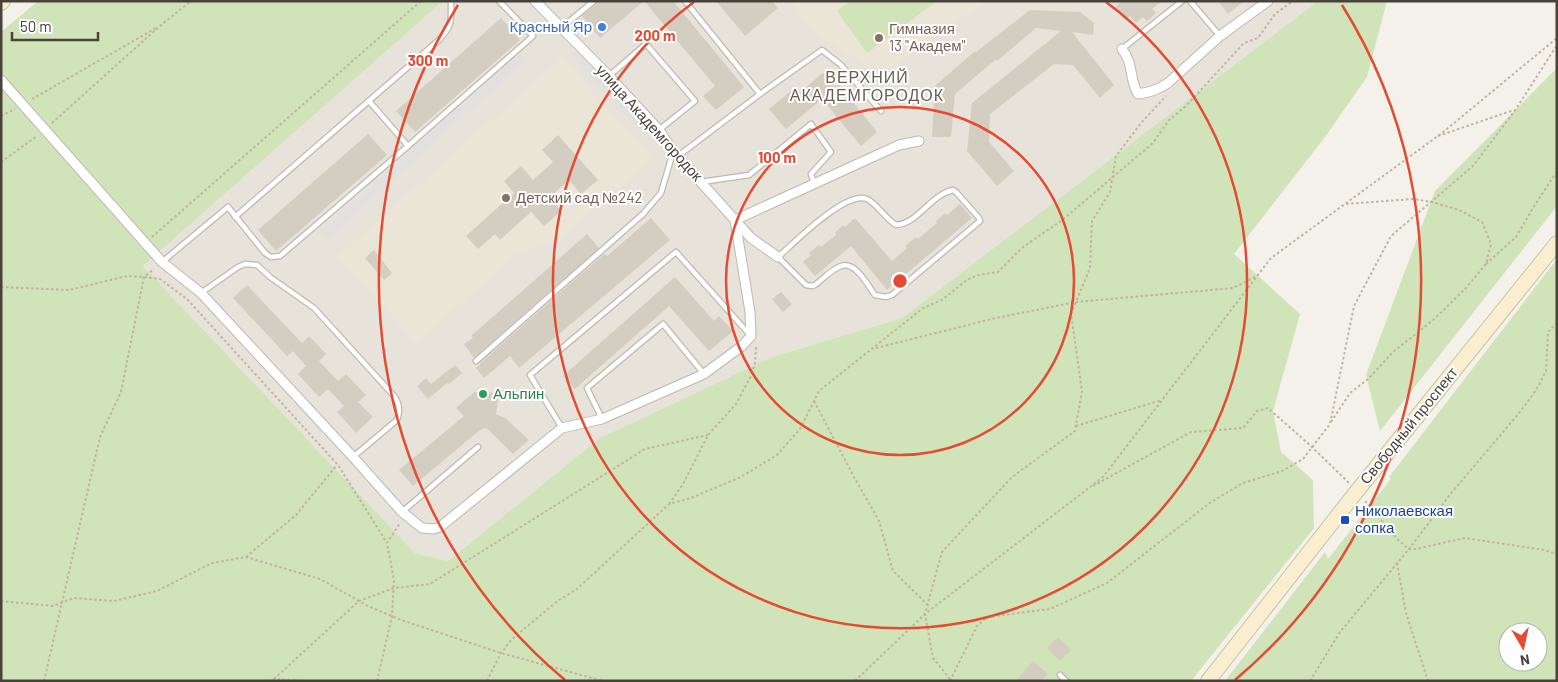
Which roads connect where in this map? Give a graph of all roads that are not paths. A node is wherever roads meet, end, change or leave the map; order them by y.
1 (451, 1) edge
2 (499, 1) edge
3 (535, 1) edge
4 (594, 1) edge
5 (685, 1) edge
6 (1182, 1) edge
7 (1190, 1) edge
8 (1268, 1) edge
9 (561, 28) junction
10 (1220, 36) junction
11 (1122, 49) joint
12 (609, 76) junction
13 (1, 80) edge
14 (760, 94) junction
15 (369, 100) junction
16 (881, 111) dead end
17 (659, 130) junction
18 (920, 141) dead end
19 (408, 146) junction
20 (675, 153) junction
21 (701, 182) junction
22 (814, 184) junction
23 (236, 218) junction
24 (735, 220) junction
25 (1557, 243) edge
26 (778, 258) junction
27 (162, 262) junction
28 (201, 293) junction
29 (751, 336) junction
30 (476, 361) dead end
31 (704, 374) junction
32 (602, 419) junction
33 (562, 428) junction
34 (478, 447) dead end
35 (353, 457) junction
36 (400, 510) junction
37 (1060, 675) dead end
38 (1066, 681) edge
39 (1208, 681) edge

1 - 15 lane
2 - 19 lane
3 - 9 street, улица Академгородок
4 - 9 lane
5 - 14 lane
6 - 11 lane
7 - 10 lane
8 - 10 street
9 - 12 street, улица Академгородок
10 - 11 street
12 - 17 street, улица Академгородок
12 - 17 lane
13 - 27 street
14 - 16 lane
14 - 20 lane
15 - 19 lane
15 - 23 lane
17 - 20 street, улица Академгородок
18 - 22 street
19 - 23 lane
20 - 21 street, улица Академгородок
20 - 30 lane
21 - 22 lane
21 - 24 street, улица Академгородок
22 - 24 street
23 - 27 lane
24 - 26 street, улица Академгородок
24 - 29 street
25 - 39 main road, Свободный проспект
26 - 26 lane
27 - 28 street
28 - 35 street
28 - 35 lane
29 - 31 street
29 - 33 lane
31 - 32 street
31 - 32 lane
32 - 33 street
33 - 36 street
34 - 36 lane
35 - 36 street
37 - 38 lane

